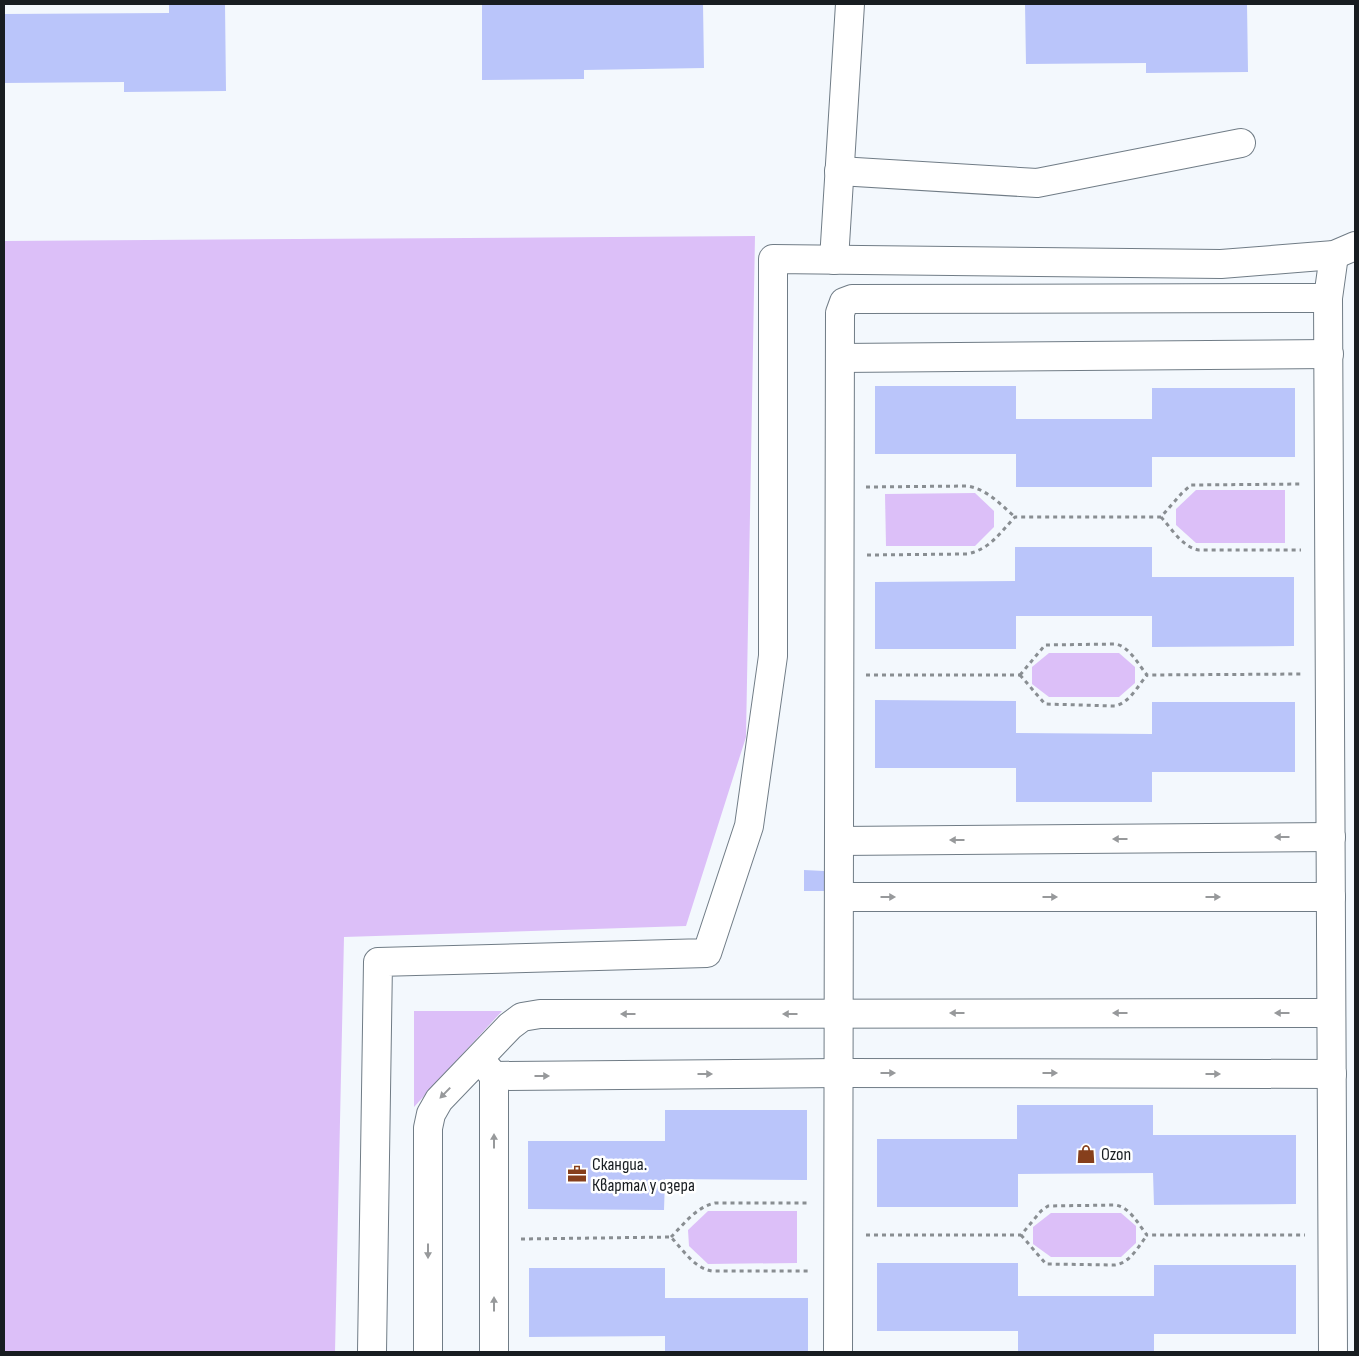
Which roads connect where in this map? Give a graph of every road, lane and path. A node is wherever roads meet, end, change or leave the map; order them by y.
1 (850, 4) edge
2 (1241, 143) dead end
3 (840, 171) junction
4 (1344, 251) edge
5 (834, 260) junction
6 (1328, 298) junction
7 (1329, 354) junction
8 (840, 358) junction
9 (1308, 484) dead end
10 (861, 487) dead end
11 (1161, 516) junction
12 (1016, 517) junction
13 (1308, 550) dead end
14 (861, 555) dead end
15 (1309, 674) dead end
16 (1020, 675) junction
17 (1147, 675) junction
18 (861, 676) dead end
19 (1331, 837) junction
20 (840, 841) junction
21 (839, 897) junction
22 (1331, 897) junction
23 (1331, 1013) junction
24 (839, 1014) junction
25 (486, 1067) junction
26 (839, 1073) junction
27 (1332, 1074) junction
28 (816, 1203) dead end
29 (862, 1235) dead end
30 (1021, 1235) junction
31 (1147, 1235) junction
32 (1311, 1235) dead end
33 (671, 1237) junction
34 (513, 1239) dead end
35 (816, 1271) dead end
36 (372, 1352) edge
37 (428, 1352) edge
38 (494, 1352) edge
39 (838, 1352) edge
40 (1332, 1352) edge

1 - 3 street
2 - 3 street
3 - 5 street
4 - 5 street
4 - 6 street
5 - 36 street
6 - 7 street
6 - 8 street
7 - 8 street
7 - 19 street
8 - 20 street
9 - 11 path
10 - 12 path
11 - 12 path
11 - 13 path
12 - 14 path
15 - 17 path
16 - 17 path
16 - 17 path
16 - 18 path
19 -> 20 street
19 - 22 street
20 - 21 street
21 -> 22 street
21 - 24 street
22 - 23 street
23 -> 24 street
23 - 27 street
24 -> 25 street
24 - 26 street
25 -> 26 street
25 -> 37 street
38 -> 25 street
26 -> 27 street
26 - 39 street
27 - 40 street
28 - 33 path
29 - 30 path
30 - 31 path
30 - 31 path
31 - 32 path
33 - 34 path
33 - 35 path

